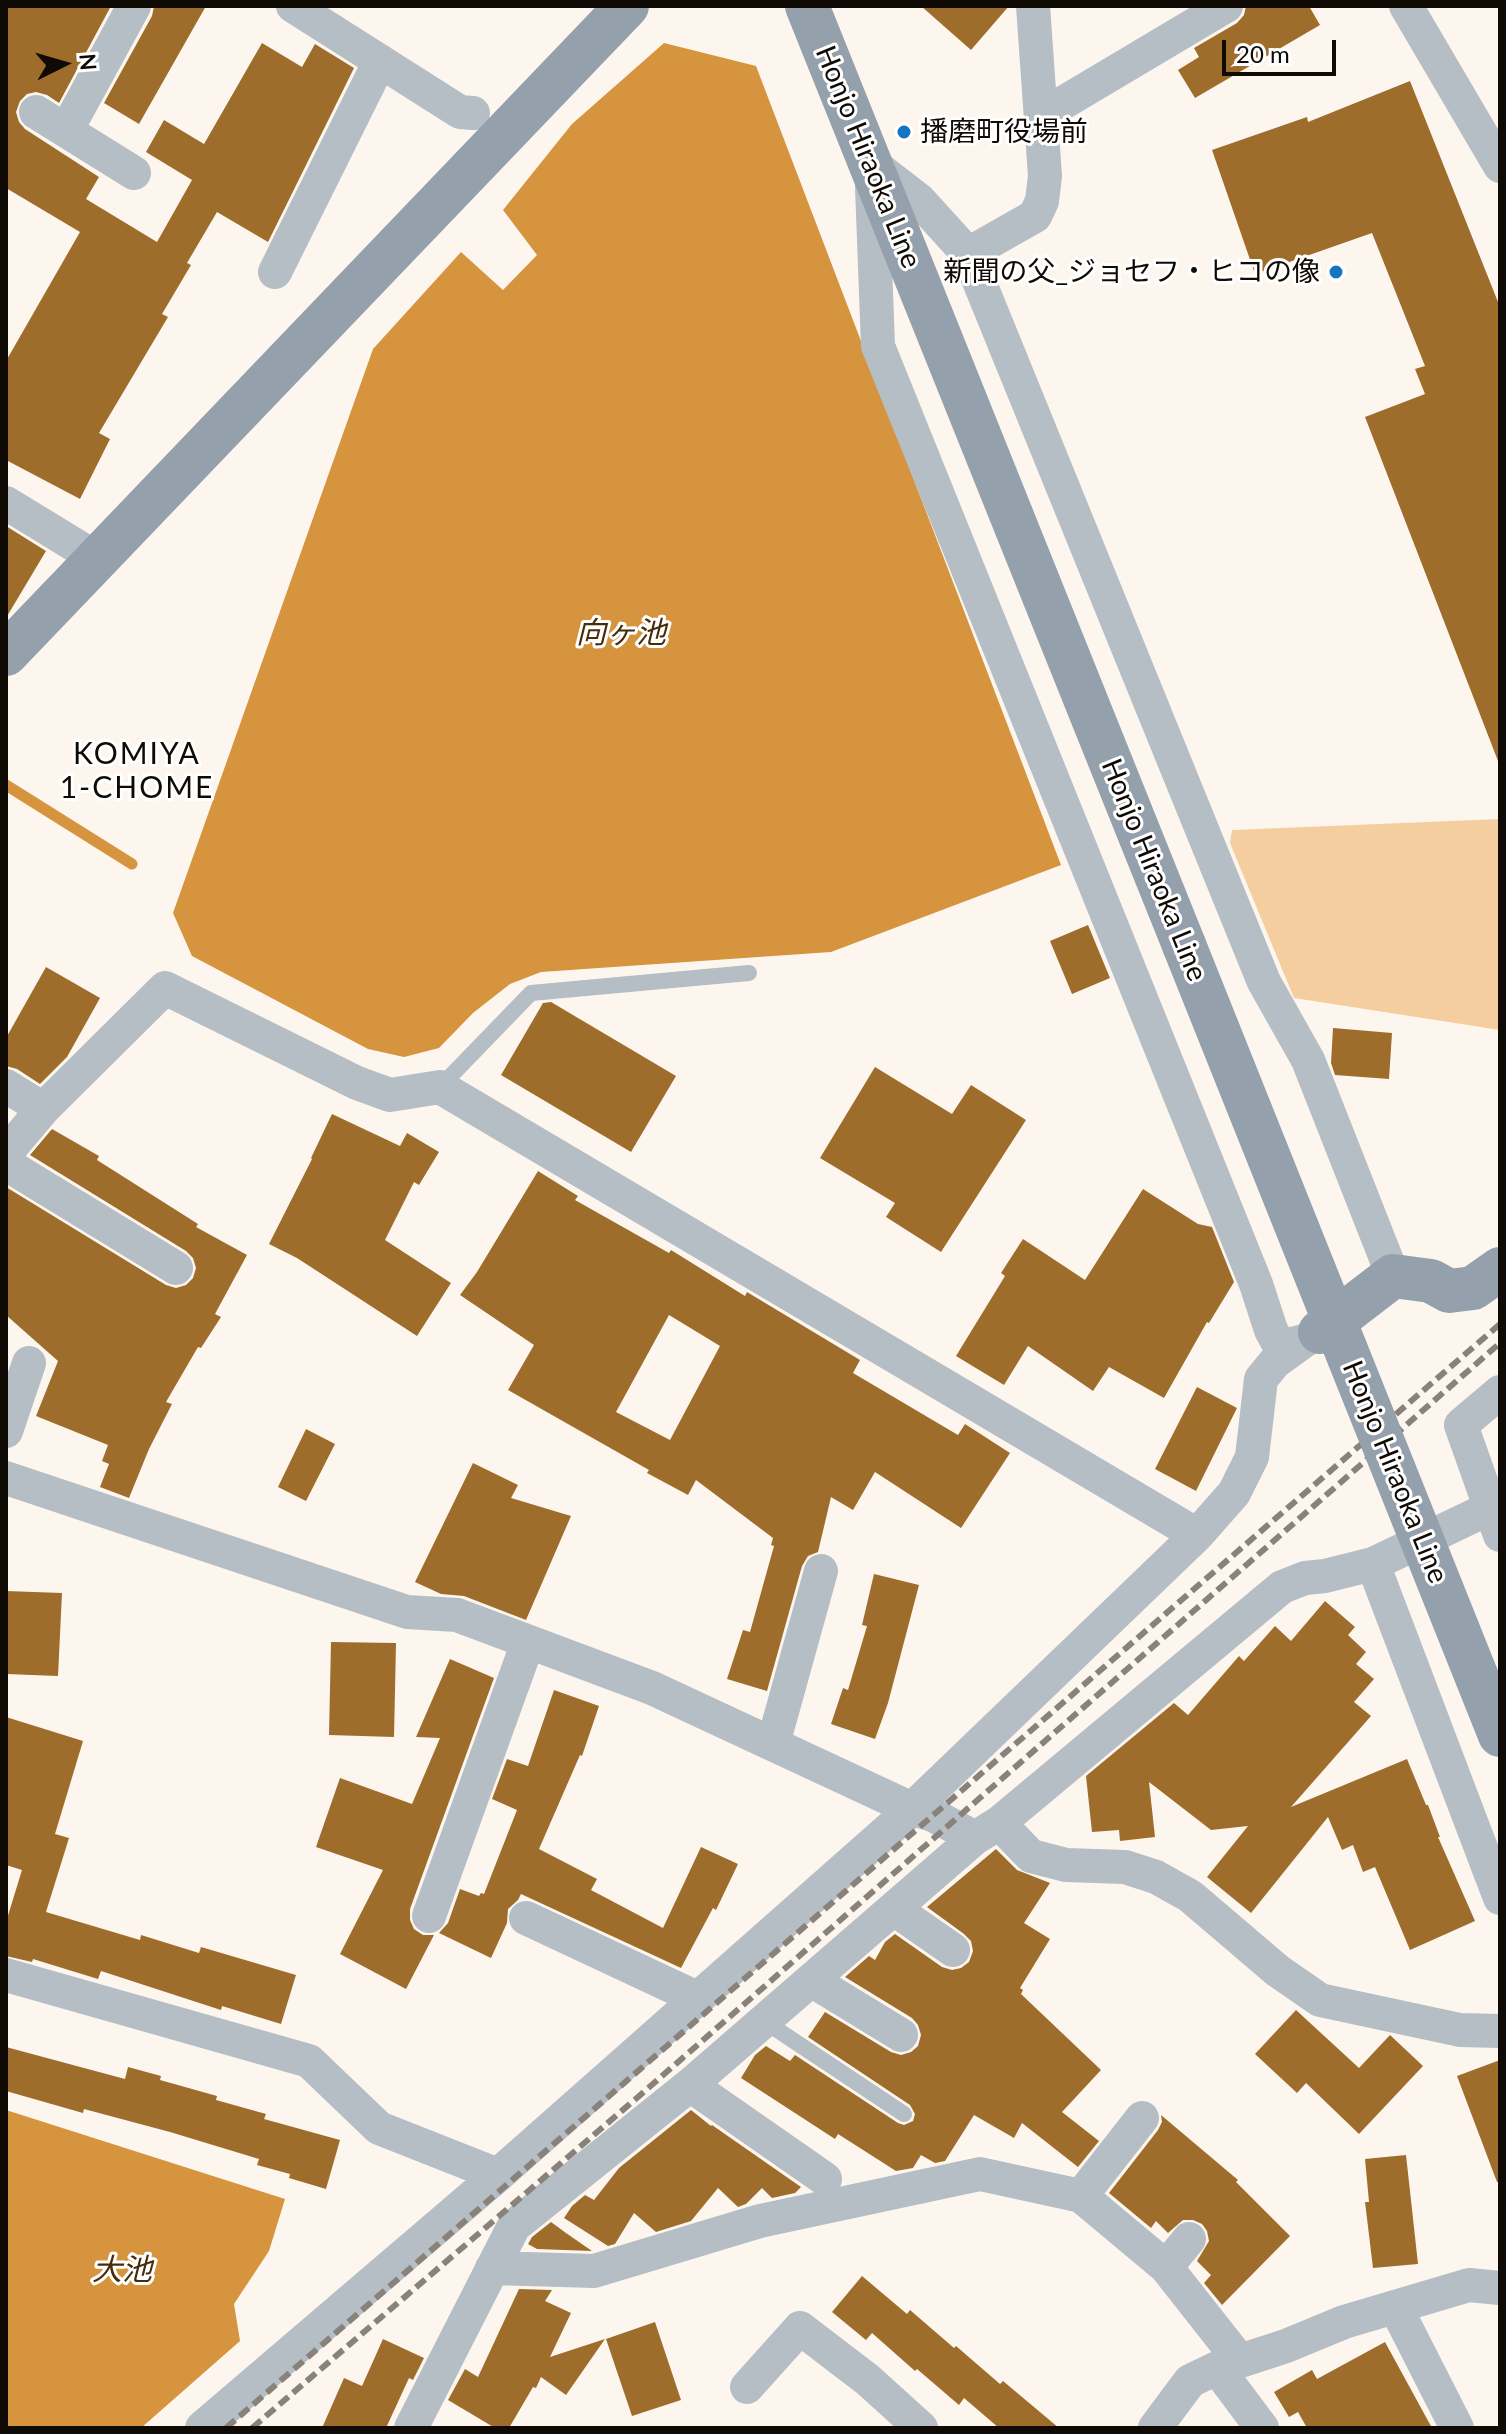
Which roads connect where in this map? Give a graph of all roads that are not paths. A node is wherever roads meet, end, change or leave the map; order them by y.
1 (134, 6) edge
2 (293, 6) edge
3 (627, 6) edge
4 (807, 6) edge
5 (1033, 6) edge
6 (1226, 6) edge
7 (1406, 6) edge
8 (380, 61) junction
9 (36, 112) dead end
10 (473, 113) dead end
11 (1041, 116) junction
12 (67, 129) junction
13 (871, 163) junction
14 (1500, 166) edge
15 (134, 173) dead end
16 (968, 254) junction
17 (275, 272) dead end
18 (7, 507) edge
19 (96, 558) junction
20 (6, 654) edge
21 (749, 973) dead end
22 (6, 1086) edge
23 (440, 1087) junction
24 (43, 1109) junction
25 (6, 1153) edge
26 (6, 1164) edge
27 (176, 1268) dead end
28 (1500, 1269) edge
29 (1393, 1276) junction
30 (1256, 1284) junction
31 (1312, 1336) junction
32 (29, 1363) dead end
33 (1500, 1392) edge
34 (1256, 1424) junction
35 (6, 1431) edge
36 (6, 1478) edge
37 (1495, 1521) edge
38 (1197, 1535) junction
39 (1373, 1564) junction
40 (821, 1571) dead end
41 (528, 1642) junction
42 (1500, 1735) edge
43 (773, 1744) junction
44 (912, 1809) junction
45 (987, 1830) junction
46 (1500, 1898) edge
47 (894, 1909) junction
48 (429, 1916) dead end
49 (526, 1918) dead end
50 (953, 1950) dead end
51 (6, 1975) edge
52 (811, 1980) junction
53 (697, 1998) junction
54 (764, 2021) junction
55 (1500, 2031) edge
56 (901, 2035) dead end
57 (690, 2085) junction
58 (904, 2114) dead end
59 (1142, 2118) dead end
60 (498, 2175) junction
61 (825, 2179) dead end
62 (1081, 2196) junction
63 (1189, 2239) dead end
64 (1166, 2267) junction
65 (492, 2268) junction
66 (1500, 2288) edge
67 (1396, 2308) junction
68 (1228, 2364) junction
69 (747, 2387) dead end
70 (202, 2428) edge
71 (411, 2428) edge
72 (921, 2428) edge
73 (1155, 2428) edge
74 (1262, 2428) edge
75 (1457, 2428) edge

1 - 12 street
2 - 8 street
3 - 19 main road
4 - 13 main road, Honjo Hiraoka Line
5 - 11 street
6 - 11 street
7 - 14 street
8 - 10 street
8 - 17 street
9 - 12 street
11 - 16 street
12 - 15 street
13 - 16 street
13 - 30 street
13 - 42 main road, Honjo Hiraoka Line, bridge
16 - 29 street
18 - 19 street
19 - 20 main road
21 - 23 lane
22 - 24 street
23 - 24 street
23 - 38 street
24 - 25 street
26 - 27 street
28 - 29 main road
29 - 31 main road
30 - 31 street
30 - 34 street
31 - 34 street
32 - 35 street
33 - 37 street
34 - 38 street
36 - 41 street
37 - 39 street
38 - 44 street
39 - 45 street
39 - 46 street
40 - 43 street
41 - 43 street
41 - 48 street
43 - 44 street
44 - 45 street
44 - 53 street
45 - 47 street
45 - 55 street
47 - 50 street
47 - 52 street
49 - 53 street
51 - 60 street
52 - 54 street
52 - 56 street
53 - 60 street
54 - 57 street
54 - 58 lane
57 - 61 street
57 - 65 street
59 - 62 street
60 - 70 street
62 - 64 street
62 - 65 street
63 - 64 street
64 - 68 street
65 - 71 street
66 - 67 street
67 - 68 street
67 - 75 street
68 - 73 street
68 - 74 street
69 - 72 street

